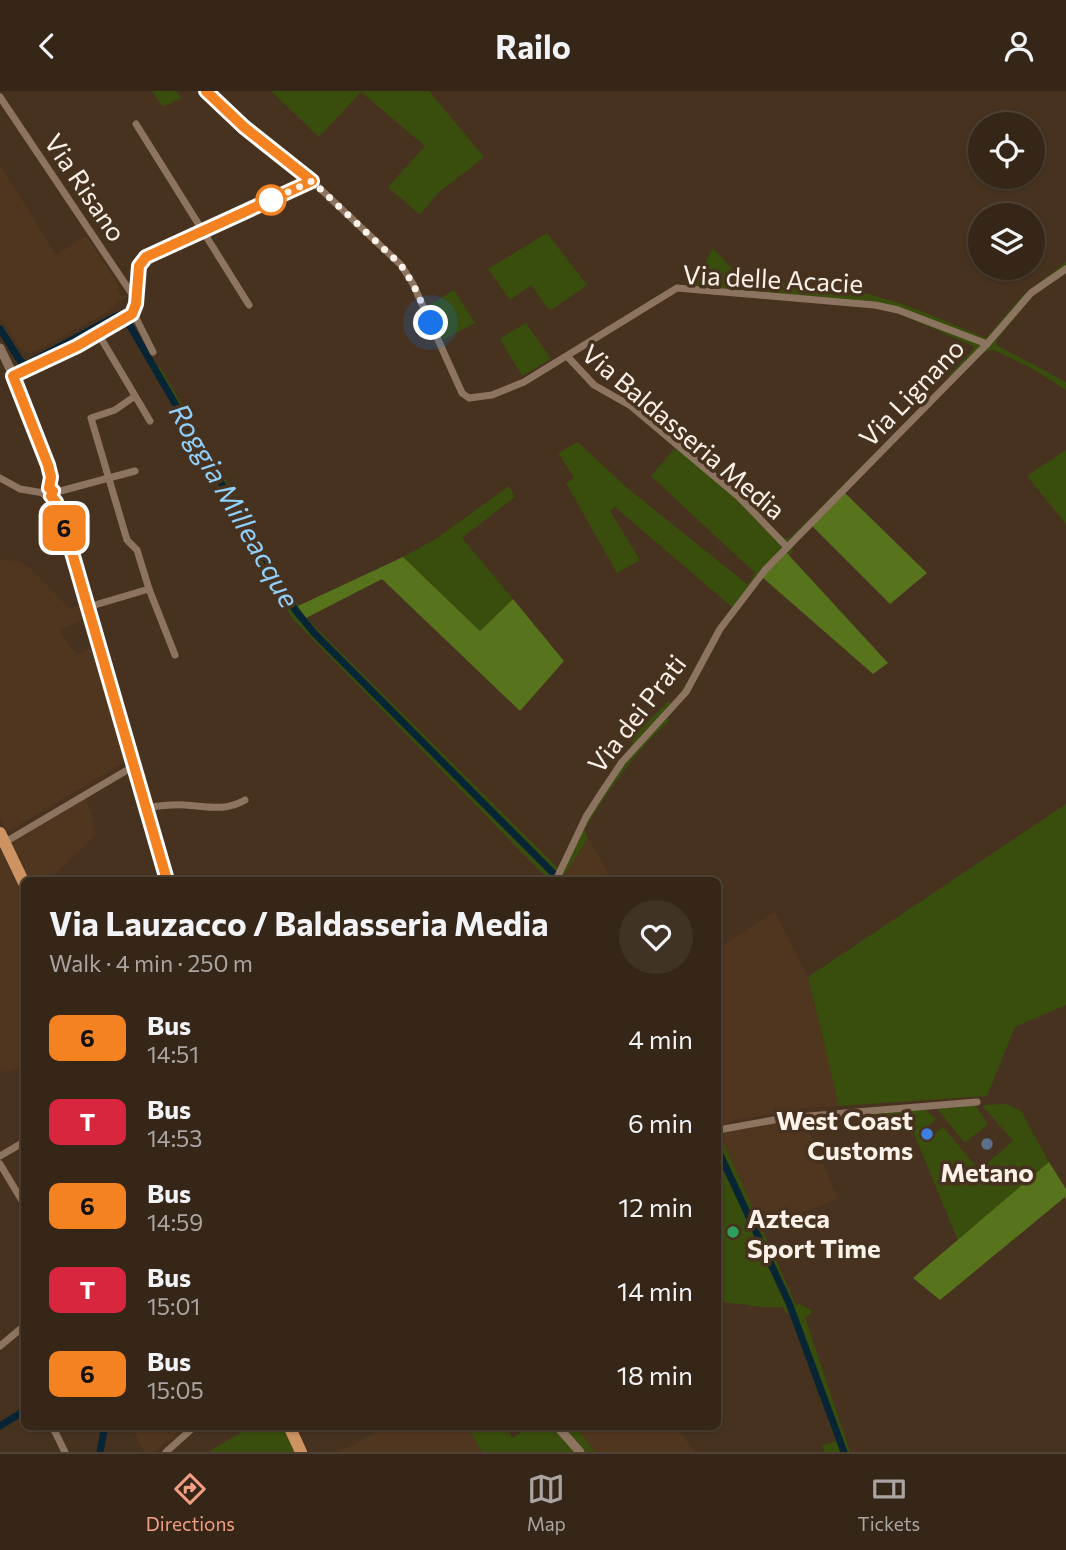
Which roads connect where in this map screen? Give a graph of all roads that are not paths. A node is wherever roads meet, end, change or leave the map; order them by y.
1 (206, 91) edge
2 (0, 97) edge
3 (136, 124) dead end
4 (312, 181) junction
5 (203, 231) junction
6 (1066, 269) edge
7 (137, 301) junction
8 (249, 305) dead end
9 (128, 316) junction
10 (99, 335) junction
11 (987, 344) junction
12 (0, 348) edge
13 (153, 352) dead end
14 (567, 356) junction
15 (13, 376) junction
16 (135, 396) junction
17 (150, 421) dead end
18 (135, 471) dead end
19 (0, 478) edge
20 (108, 479) junction
21 (49, 492) junction
22 (787, 547) junction
23 (149, 589) junction
24 (88, 607) junction
25 (175, 655) dead end
26 (134, 766) junction
27 (245, 800) dead end
28 (145, 808) junction
29 (2, 840) edge
30 (21, 877) edge
31 (166, 877) edge
32 (557, 877) edge
33 (977, 1102) dead end
34 (721, 1129) edge
35 (21, 1144) edge
36 (0, 1156) edge
37 (0, 1164) edge
38 (21, 1199) edge
39 (21, 1328) edge
40 (0, 1346) edge
41 (54, 1430) edge
42 (191, 1430) edge
43 (291, 1430) edge
44 (561, 1430) edge
45 (65, 1452) edge
46 (166, 1452) edge
47 (301, 1452) edge
48 (580, 1452) edge

1 - 4 street, Via Baldasseria Media
2 - 7 street, Via Risano
3 - 5 street
4 - 5 street
4 - 14 street, Via Baldasseria Media
5 - 7 street
5 - 8 street
6 - 11 street, Via Lignano
7 - 9 street
9 - 10 street
9 - 13 street
10 - 15 street
10 - 16 street
11 - 14 street, Via delle Acacie
11 - 22 street, Via Lignano
12 - 15 street
14 - 22 street, Via Baldasseria Media
15 - 21 street
16 - 17 street
16 - 20 street
18 - 20 street
19 - 21 street
20 - 21 street
20 - 23 street
21 - 24 street
22 - 32 street, Via dei Prati
23 - 24 street
23 - 25 street
24 - 26 street
26 - 28 street
26 - 29 street
27 - 28 street
28 - 31 street
29 - 30 main road
33 - 34 street
35 - 36 street
37 - 38 street
39 - 40 street
41 - 45 street
42 - 46 street
43 - 47 main road
44 - 48 street

